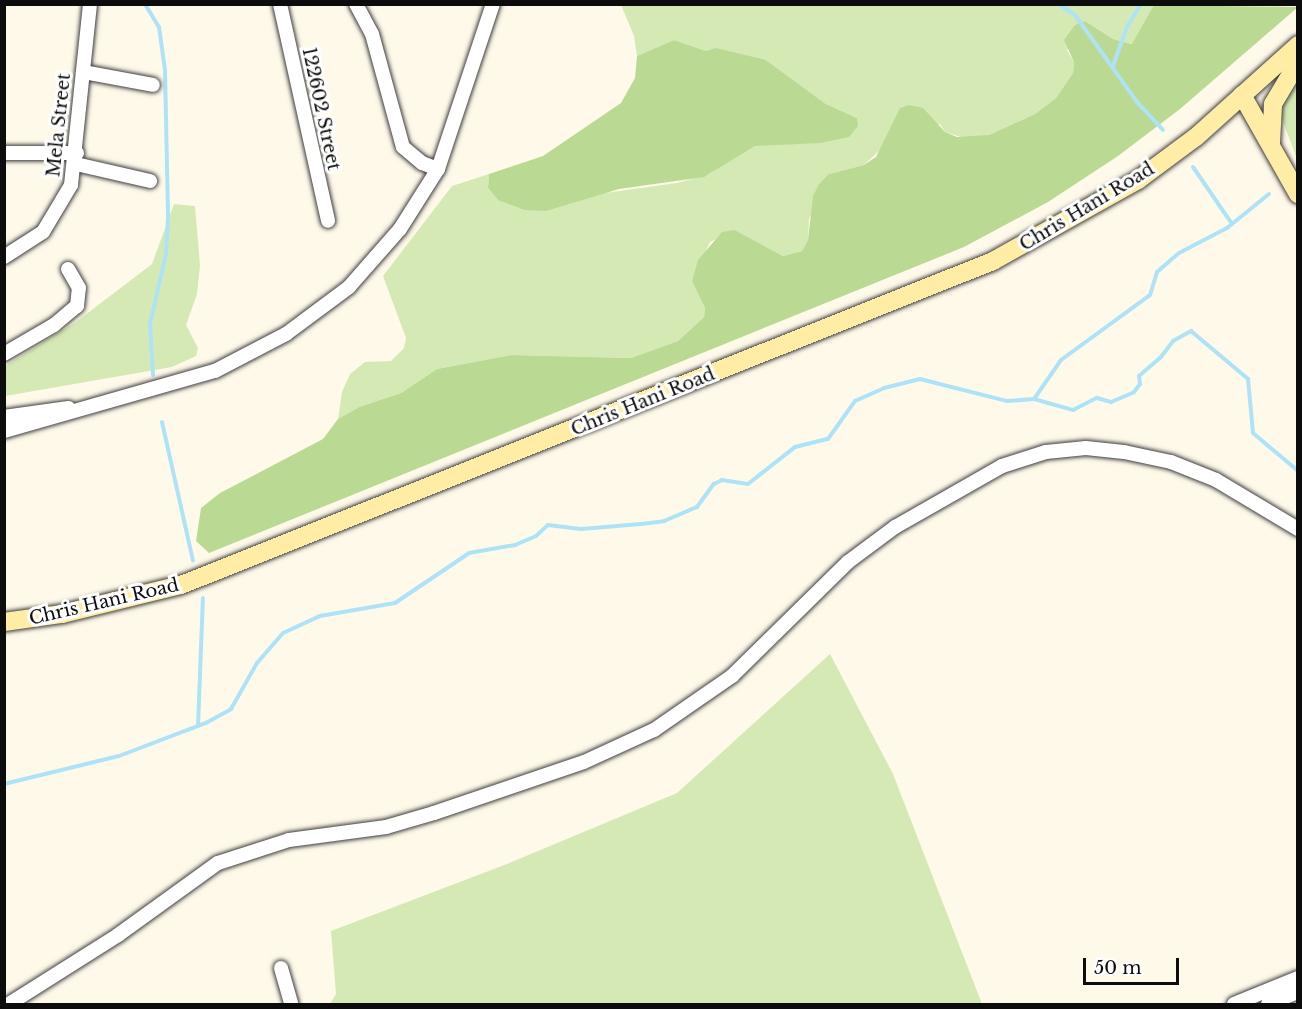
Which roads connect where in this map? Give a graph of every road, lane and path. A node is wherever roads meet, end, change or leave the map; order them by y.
1 (90, 4) edge
2 (280, 4) edge
3 (356, 4) edge
4 (493, 4) edge
5 (1298, 45) edge
6 (1298, 62) edge
7 (83, 72) junction
8 (153, 85) dead end
9 (1242, 95) junction
10 (1271, 147) junction
11 (4, 153) edge
12 (77, 158) junction
13 (438, 169) junction
14 (150, 181) dead end
15 (1298, 194) edge
16 (328, 221) dead end
17 (4, 257) edge
18 (68, 269) dead end
19 (4, 354) edge
20 (88, 407) junction
21 (4, 417) edge
22 (4, 431) edge
23 (1298, 529) edge
24 (4, 622) edge
25 (281, 968) dead end
26 (1298, 978) edge
27 (1298, 992) edge
28 (9, 1005) edge
29 (291, 1005) edge
30 (1234, 1005) edge
31 (1268, 1005) edge

1 - 7 street, Mela Street
2 - 16 street, 122602 Street
3 - 13 street
4 - 13 street
5 - 9 main road, Chris Hani Road
6 - 10 main road
7 - 8 street
7 - 12 street, Mela Street
9 - 10 main road
9 - 24 main road, Chris Hani Road
10 - 15 main road
11 - 12 street
12 - 14 street
12 - 17 street, Mela Street
13 - 20 street
18 - 19 street
20 - 21 street
20 - 22 street
23 - 28 street
25 - 29 street
26 - 30 street
27 - 31 street

